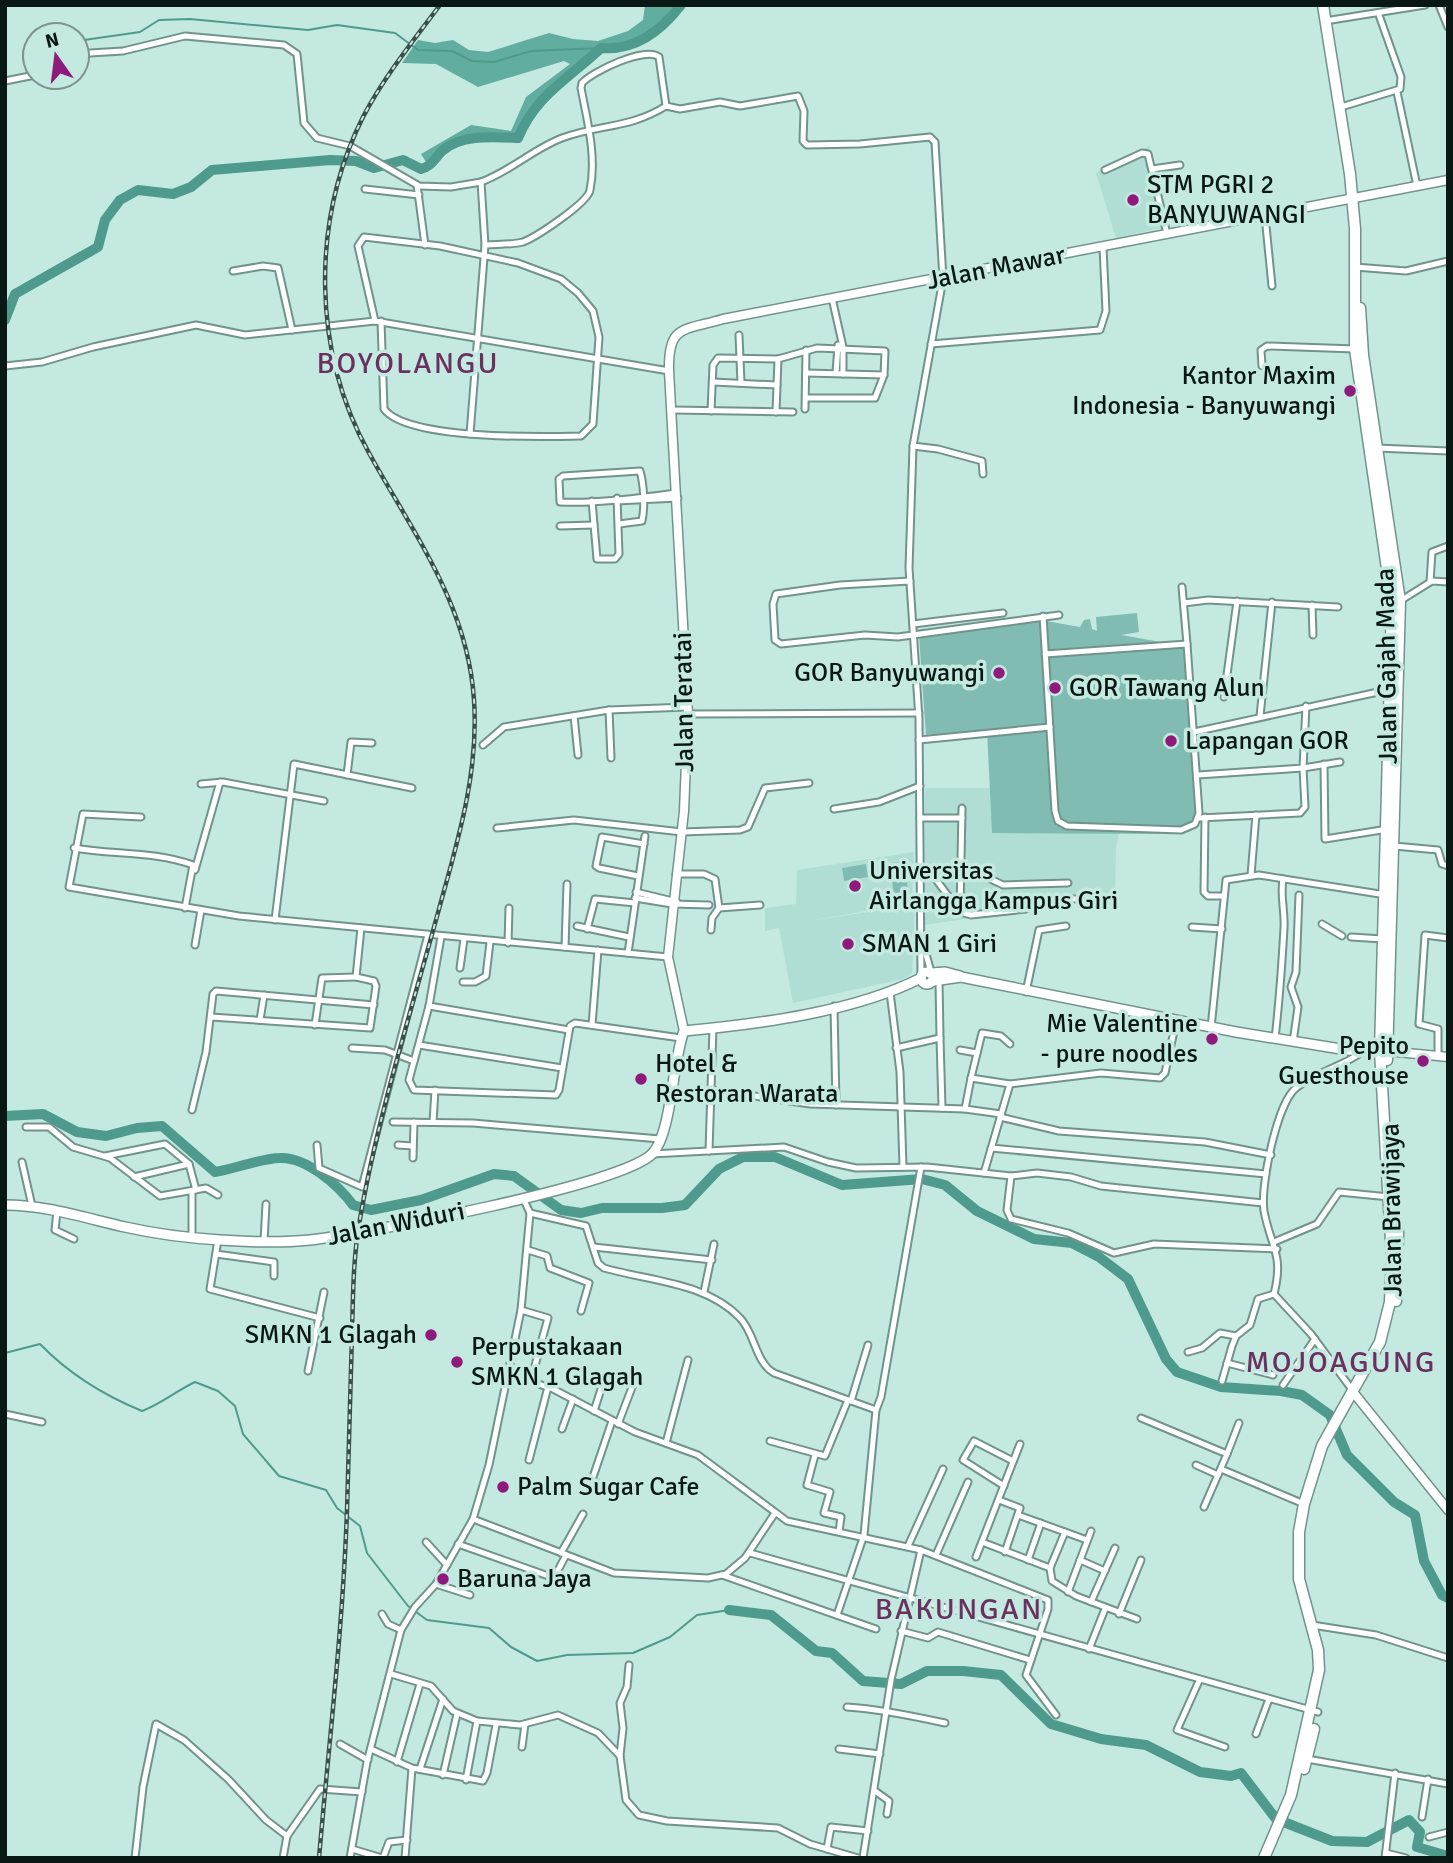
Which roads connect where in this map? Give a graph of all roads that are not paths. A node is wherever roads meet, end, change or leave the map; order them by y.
1 (1322, 5) edge
2 (1425, 5) edge
3 (1439, 5) edge
4 (1380, 15) junction
5 (1325, 21) junction
6 (1448, 27) edge
7 (91, 52) edge
8 (1400, 88) junction
9 (666, 106) junction
10 (1341, 107) junction
11 (589, 131) junction
12 (1180, 165) dead end
13 (1152, 169) junction
14 (1105, 170) dead end
15 (1448, 180) edge
16 (481, 182) junction
17 (418, 185) junction
18 (1417, 186) junction
19 (365, 189) dead end
20 (419, 195) junction
21 (1354, 198) junction
22 (1265, 216) junction
23 (1167, 234) junction
24 (425, 244) junction
25 (485, 245) junction
26 (1103, 247) junction
27 (484, 255) junction
28 (1448, 261) edge
29 (1358, 267) junction
30 (233, 271) dead end
31 (943, 279) junction
32 (1272, 286) dead end
33 (832, 299) junction
34 (378, 321) junction
35 (292, 330) junction
36 (739, 335) dead end
37 (476, 338) junction
38 (931, 344) junction
39 (840, 345) junction
40 (1355, 349) junction
41 (806, 350) junction
42 (597, 358) junction
43 (742, 358) junction
44 (778, 359) junction
45 (5, 366) edge
46 (1262, 366) dead end
47 (669, 371) junction
48 (806, 373) junction
49 (840, 373) junction
50 (884, 374) junction
51 (713, 382) junction
52 (741, 383) junction
53 (777, 385) junction
54 (806, 398) junction
55 (805, 409) dead end
56 (672, 410) junction
57 (711, 411) junction
58 (776, 412) junction
59 (793, 412) dead end
60 (470, 435) junction
61 (913, 446) junction
62 (1377, 448) junction
63 (1448, 451) edge
64 (983, 474) dead end
65 (678, 496) junction
66 (642, 498) junction
67 (617, 500) junction
68 (592, 501) junction
69 (619, 524) junction
70 (594, 525) junction
71 (560, 526) dead end
72 (1448, 546) edge
73 (910, 581) junction
74 (1430, 582) junction
75 (1448, 582) edge
76 (1182, 587) dead end
77 (1237, 601) junction
78 (1400, 601) junction
79 (1272, 602) junction
80 (1184, 603) junction
81 (1312, 605) junction
82 (1338, 607) dead end
83 (1003, 613) dead end
84 (1059, 615) dead end
85 (1042, 617) junction
86 (913, 624) junction
87 (913, 633) junction
88 (1312, 635) dead end
89 (1186, 644) junction
90 (1045, 654) junction
91 (1395, 689) junction
92 (1224, 697) dead end
93 (1306, 706) junction
94 (609, 710) junction
95 (688, 711) junction
96 (919, 713) junction
97 (574, 716) junction
98 (1260, 716) junction
99 (1049, 727) junction
100 (1194, 732) junction
101 (919, 740) junction
102 (372, 743) dead end
103 (483, 746) dead end
104 (578, 755) dead end
105 (611, 758) dead end
106 (1340, 762) dead end
107 (1324, 764) junction
108 (1303, 768) junction
109 (347, 775) junction
110 (1198, 775) junction
111 (220, 782) junction
112 (809, 783) dead end
113 (201, 785) dead end
114 (920, 786) junction
115 (412, 788) dead end
116 (289, 794) junction
117 (324, 801) dead end
118 (962, 808) dead end
119 (834, 809) dead end
120 (1256, 815) junction
121 (141, 817) dead end
122 (1202, 817) junction
123 (920, 818) junction
124 (962, 818) junction
125 (497, 828) dead end
126 (1388, 829) junction
127 (682, 831) junction
128 (645, 836) dead end
129 (645, 844) junction
130 (1394, 846) junction
131 (74, 848) junction
132 (1448, 866) edge
133 (920, 869) junction
134 (195, 870) junction
135 (929, 870) junction
136 (962, 872) junction
137 (676, 874) junction
138 (1251, 875) junction
139 (638, 876) junction
140 (1390, 876) junction
141 (1283, 879) junction
142 (1068, 883) dead end
143 (567, 884) dead end
144 (1299, 895) dead end
145 (1386, 895) junction
146 (1224, 896) junction
147 (635, 898) junction
148 (1080, 899) dead end
149 (674, 902) junction
150 (709, 905) dead end
151 (760, 905) dead end
152 (186, 908) junction
153 (509, 908) dead end
154 (719, 908) junction
155 (201, 910) junction
156 (960, 912) junction
157 (275, 920) junction
158 (1322, 924) dead end
159 (577, 926) dead end
160 (1066, 926) dead end
161 (1192, 927) dead end
162 (361, 928) junction
163 (587, 929) junction
164 (1222, 929) junction
165 (712, 930) dead end
166 (428, 935) junction
167 (1342, 936) dead end
168 (441, 937) junction
169 (629, 937) junction
170 (1351, 937) dead end
171 (1448, 937) edge
172 (464, 939) junction
173 (1388, 939) junction
174 (490, 942) junction
175 (508, 943) junction
176 (195, 946) dead end
177 (565, 947) junction
178 (598, 950) junction
179 (628, 953) junction
180 (667, 957) junction
181 (460, 968) dead end
182 (356, 977) junction
183 (929, 978) junction
184 (463, 982) dead end
185 (893, 991) junction
186 (1026, 992) junction
187 (264, 995) junction
188 (318, 1000) junction
189 (374, 1005) junction
190 (429, 1006) junction
191 (834, 1006) junction
192 (211, 1017) junction
193 (260, 1020) junction
194 (1176, 1021) junction
195 (314, 1025) junction
196 (592, 1025) junction
197 (713, 1027) junction
198 (1211, 1028) junction
199 (569, 1030) junction
200 (1439, 1032) junction
201 (1448, 1032) edge
202 (683, 1034) junction
203 (940, 1038) junction
204 (1275, 1039) junction
205 (1293, 1042) junction
206 (1010, 1044) dead end
207 (419, 1045) junction
208 (352, 1048) dead end
209 (896, 1048) junction
210 (960, 1050) dead end
211 (1384, 1051) junction
212 (1362, 1052) junction
213 (977, 1053) junction
214 (396, 1054) junction
215 (1443, 1056) edge
216 (414, 1061) junction
217 (562, 1068) junction
218 (971, 1078) junction
219 (1010, 1084) junction
220 (435, 1090) junction
221 (713, 1090) junction
222 (836, 1105) junction
223 (901, 1105) junction
224 (942, 1108) junction
225 (965, 1109) junction
226 (192, 1110) dead end
227 (1001, 1116) junction
228 (393, 1122) dead end
229 (414, 1122) junction
230 (433, 1122) junction
231 (26, 1127) dead end
232 (660, 1139) junction
233 (317, 1146) dead end
234 (398, 1146) dead end
235 (413, 1146) junction
236 (991, 1148) junction
237 (709, 1151) junction
238 (652, 1154) junction
239 (1271, 1155) junction
240 (1389, 1155) junction
241 (105, 1156) junction
242 (413, 1158) dead end
243 (22, 1162) dead end
244 (189, 1164) junction
245 (902, 1167) junction
246 (920, 1170) junction
247 (984, 1173) junction
248 (1265, 1174) junction
249 (1011, 1176) junction
250 (134, 1177) junction
251 (194, 1191) junction
252 (218, 1195) dead end
253 (1389, 1197) junction
254 (525, 1198) junction
255 (1264, 1203) junction
256 (266, 1204) dead end
257 (5, 1205) edge
258 (30, 1206) junction
259 (530, 1213) junction
260 (55, 1216) junction
261 (192, 1237) junction
262 (74, 1239) dead end
263 (264, 1241) junction
264 (218, 1242) junction
265 (714, 1244) dead end
266 (1275, 1246) junction
267 (594, 1247) junction
268 (528, 1250) junction
269 (216, 1253) junction
270 (712, 1260) junction
271 (274, 1276) dead end
272 (324, 1292) dead end
273 (704, 1292) junction
274 (1274, 1294) junction
275 (521, 1310) junction
276 (581, 1311) dead end
277 (320, 1318) junction
278 (1236, 1336) junction
279 (1315, 1339) junction
280 (869, 1345) dead end
281 (1188, 1352) dead end
282 (688, 1360) dead end
283 (1227, 1363) junction
284 (308, 1371) dead end
285 (510, 1374) junction
286 (1273, 1375) dead end
287 (636, 1377) dead end
288 (531, 1380) junction
289 (604, 1380) dead end
290 (1222, 1381) dead end
291 (1283, 1385) dead end
292 (548, 1387) junction
293 (1355, 1394) junction
294 (573, 1399) junction
295 (849, 1401) junction
296 (876, 1410) junction
297 (594, 1411) junction
298 (5, 1414) edge
299 (1141, 1418) dead end
300 (42, 1422) dead end
301 (615, 1422) junction
302 (1239, 1423) dead end
303 (562, 1429) dead end
304 (1332, 1431) junction
305 (770, 1441) dead end
306 (666, 1443) junction
307 (1020, 1444) dead end
308 (1227, 1454) junction
309 (815, 1455) junction
310 (529, 1460) dead end
311 (1013, 1461) junction
312 (1196, 1465) dead end
313 (943, 1469) dead end
314 (1219, 1472) junction
315 (968, 1482) dead end
316 (1004, 1486) junction
317 (603, 1487) dead end
318 (999, 1500) junction
319 (1304, 1504) junction
320 (1204, 1507) dead end
321 (1448, 1510) edge
322 (775, 1513) junction
323 (583, 1514) dead end
324 (1018, 1515) junction
325 (474, 1519) junction
326 (1041, 1524) junction
327 (839, 1531) junction
328 (1091, 1531) dead end
329 (1065, 1532) junction
330 (863, 1535) junction
331 (1087, 1539) junction
332 (426, 1542) dead end
333 (982, 1542) junction
334 (458, 1544) junction
335 (908, 1546) junction
336 (1115, 1548) dead end
337 (921, 1550) junction
338 (1005, 1552) junction
339 (750, 1553) junction
340 (563, 1554) junction
341 (936, 1555) junction
342 (976, 1557) dead end
343 (1028, 1560) junction
344 (1080, 1560) junction
345 (1141, 1560) dead end
346 (447, 1565) junction
347 (1050, 1568) junction
348 (1105, 1571) junction
349 (722, 1575) junction
350 (849, 1582) junction
351 (436, 1584) junction
352 (1068, 1592) junction
353 (470, 1595) dead end
354 (909, 1598) junction
355 (1091, 1602) junction
356 (1105, 1609) junction
357 (382, 1614) dead end
358 (1119, 1614) junction
359 (837, 1615) junction
360 (1137, 1619) dead end
361 (1314, 1624) junction
362 (876, 1629) dead end
363 (401, 1630) junction
364 (901, 1631) junction
365 (1039, 1635) junction
366 (1089, 1649) junction
367 (1448, 1658) edge
368 (1030, 1660) junction
369 (629, 1665) dead end
370 (391, 1674) junction
371 (1199, 1681) junction
372 (420, 1684) junction
373 (443, 1698) junction
374 (1269, 1699) junction
375 (847, 1707) dead end
376 (886, 1709) junction
377 (1315, 1711) junction
378 (457, 1714) junction
379 (1056, 1716) dead end
380 (477, 1721) junction
381 (945, 1723) dead end
382 (525, 1724) junction
383 (496, 1725) junction
384 (1256, 1734) dead end
385 (340, 1744) dead end
386 (522, 1747) dead end
387 (1225, 1747) dead end
388 (371, 1749) junction
389 (839, 1749) dead end
390 (880, 1754) junction
391 (620, 1756) junction
392 (1307, 1759) junction
393 (368, 1760) junction
394 (397, 1762) junction
395 (412, 1768) junction
396 (421, 1769) junction
397 (1395, 1773) junction
398 (443, 1775) junction
399 (1428, 1779) junction
400 (466, 1780) junction
401 (1448, 1784) edge
402 (875, 1791) junction
403 (362, 1792) junction
404 (887, 1814) dead end
405 (1287, 1816) junction
406 (1422, 1817) dead end
407 (868, 1831) junction
408 (1448, 1832) edge
409 (1279, 1833) junction
410 (287, 1836) junction
411 (1429, 1837) dead end
412 (407, 1840) junction
413 (352, 1849) junction
414 (827, 1849) junction
415 (1385, 1856) edge
416 (135, 1858) edge
417 (283, 1858) edge
418 (350, 1858) edge
419 (382, 1858) edge
420 (405, 1858) edge
421 (861, 1858) edge
422 (1264, 1858) edge
423 (1271, 1858) edge
424 (1406, 1858) edge

1 - 5 highway
2 - 4 street
3 - 6 street
4 - 5 street
4 - 8 street
5 - 10 highway
7 - 17 street
8 - 10 street
8 - 18 street
9 - 11 street
9 - 11 street
9 - 31 street
10 - 21 highway
11 - 16 street
11 - 25 street
12 - 13 street
13 - 14 street
13 - 23 street
15 - 18 street, Jalan Mawar
16 - 17 street
16 - 25 street
17 - 20 street
18 - 21 street, Jalan Mawar
19 - 20 street
20 - 24 street
21 - 22 street, Jalan Mawar
21 - 29 highway, Jalan Gajah Mada
21 - 29 highway
22 - 23 street, Jalan Mawar
22 - 32 street
23 - 26 street, Jalan Mawar
24 - 27 street
24 - 34 street
25 - 27 street
26 - 31 street, Jalan Mawar
26 - 38 street
27 - 37 street
27 - 42 street
28 - 29 street
29 - 40 highway, Jalan Gajah Mada
29 - 62 highway
30 - 35 street
31 - 33 street, Jalan Mawar
31 - 38 street
33 - 39 street
33 - 47 street, Jalan Mawar
34 - 35 street
34 - 37 street
34 - 60 street
35 - 45 street
36 - 43 street
37 - 42 street
37 - 60 street
38 - 61 street
39 - 41 street
39 - 49 street
39 - 50 street
40 - 46 street
40 - 91 highway, Jalan Gajah Mada
41 - 44 street
41 - 48 street
42 - 47 street
42 - 60 street
43 - 44 street
43 - 51 street
43 - 52 street
44 - 53 street
47 - 56 street, Jalan Teratai
48 - 49 street
48 - 54 street
49 - 50 street
50 - 54 street
51 - 52 street
51 - 57 street
52 - 53 street
53 - 58 street
54 - 55 street
56 - 57 street
56 - 65 street, Jalan Teratai
57 - 58 street
58 - 59 street
61 - 64 street
61 - 73 street
62 - 63 street
62 - 78 highway
65 - 66 street
65 - 95 street, Jalan Teratai
66 - 67 street
66 - 68 street
66 - 69 street
67 - 68 street
67 - 69 street
68 - 70 street
69 - 70 street
70 - 71 street
72 - 74 street
73 - 86 street
73 - 87 street
74 - 75 street
74 - 78 street
76 - 80 street
77 - 79 street
77 - 80 street
77 - 92 street
78 - 91 highway
79 - 81 street
79 - 98 street
80 - 89 street
81 - 82 street
81 - 88 street
83 - 86 street
84 - 85 street
85 - 87 street
85 - 90 street
86 - 87 street
87 - 96 street
89 - 90 street
89 - 100 street
90 - 99 street
91 - 93 street
91 - 126 highway, Jalan Gajah Mada
91 - 130 highway
93 - 98 street
93 - 108 street
94 - 95 street
94 - 97 street
94 - 105 street
95 - 96 street
95 - 127 street, Jalan Teratai
96 - 101 street
97 - 103 street
97 - 104 street
98 - 100 street
99 - 101 street
99 - 122 street
100 - 110 street
101 - 114 street
102 - 109 street
106 - 107 street
107 - 108 street
107 - 126 street
108 - 110 street
108 - 120 street
109 - 115 street
109 - 116 street
110 - 122 street
111 - 113 street
111 - 116 street
111 - 134 street
112 - 127 street
114 - 119 street
114 - 123 street
116 - 117 street
116 - 157 street
118 - 124 street
120 - 122 street
120 - 138 street
121 - 131 street
122 - 146 street
123 - 124 street
123 - 133 street
124 - 136 street
125 - 127 street
126 - 140 highway, Jalan Gajah Mada
127 - 137 street, Jalan Teratai
128 - 129 street
129 - 139 street
129 - 139 street
130 - 132 street
130 - 140 highway
131 - 134 street
131 - 152 street
133 - 135 street
133 - 183 street
134 - 152 street
135 - 136 street
135 - 156 street
136 - 142 street
136 - 156 street
137 - 149 street, Jalan Teratai
137 - 154 street
138 - 141 street
138 - 146 street
139 - 147 street
140 - 145 highway, Jalan Gajah Mada
140 - 173 highway
141 - 145 street
141 - 204 street
143 - 177 street
144 - 205 street
145 - 173 highway, Jalan Gajah Mada
146 - 164 street
147 - 149 street
147 - 163 street
147 - 169 street
148 - 156 street
149 - 150 street
149 - 180 street, Jalan Teratai
151 - 154 street
152 - 155 street
153 - 175 street
154 - 165 street
155 - 157 street
155 - 176 street
157 - 162 street
158 - 167 street
159 - 163 street
160 - 186 street
161 - 164 street
162 - 166 street
162 - 182 street
163 - 169 street
164 - 198 street
166 - 168 street
166 - 214 street
168 - 172 street
168 - 190 street
169 - 179 street
170 - 173 street
171 - 200 street
172 - 174 street
172 - 181 street
173 - 211 highway, Jalan Gajah Mada
173 - 211 highway, Jalan Brawijaya
174 - 175 street
174 - 184 street
175 - 177 street
177 - 178 street
178 - 179 street
178 - 196 street
179 - 180 street
180 - 202 street, Jalan Teratai
182 - 188 street
182 - 189 street
183 - 185 main road
183 - 186 main road
183 - 203 street
185 - 191 main road
185 - 209 street
186 - 194 main road
187 - 188 street
187 - 192 street
187 - 193 street
188 - 189 street
188 - 195 street
189 - 195 street
190 - 199 street
190 - 207 street
191 - 197 main road
191 - 222 street
192 - 193 street
192 - 226 street
193 - 195 street
194 - 198 main road
194 - 219 street
196 - 199 street
196 - 202 street
197 - 202 main road
197 - 221 street
198 - 204 main road
199 - 217 street
200 - 201 street
200 - 215 street
202 - 232 main road
203 - 209 street
203 - 224 street
204 - 205 main road
205 - 212 main road
206 - 213 street
207 - 216 street
207 - 217 street
208 - 214 street
209 - 223 street
210 - 213 street
211 - 212 main road
211 - 215 street
211 - 240 highway, Jalan Brawijaya
212 - 239 street
213 - 218 street
214 - 216 street
214 - 233 street
216 - 220 street
217 - 220 street
218 - 219 street
218 - 225 street
219 - 227 street
220 - 230 street
221 - 222 street
221 - 237 street
222 - 223 street
223 - 224 street
223 - 245 street
224 - 225 street
225 - 227 street
227 - 236 street
227 - 239 street
228 - 229 street
229 - 230 street
229 - 235 street
230 - 232 street
231 - 241 street
232 - 238 main road
234 - 235 street
235 - 242 street
236 - 247 street
236 - 248 street
237 - 238 street
237 - 245 street
238 - 254 main road, Jalan Widuri
239 - 248 street
240 - 253 highway, Jalan Brawijaya
240 - 293 highway, Jalan Brawijaya
241 - 244 street
241 - 250 street
243 - 258 street
244 - 250 street
244 - 251 street
245 - 246 street
246 - 247 street
246 - 296 street
247 - 249 street
248 - 255 street
249 - 255 street
249 - 266 street
250 - 251 street
251 - 252 street
251 - 261 street
253 - 266 street
253 - 293 highway, Jalan Brawijaya
254 - 259 street
254 - 263 main road, Jalan Widuri
255 - 266 street
256 - 263 street
257 - 258 main road, Jalan Widuri
258 - 260 main road, Jalan Widuri
259 - 267 street
259 - 268 street
260 - 261 main road, Jalan Widuri
260 - 262 street
261 - 264 main road, Jalan Widuri
263 - 264 main road, Jalan Widuri
264 - 269 street
265 - 270 street
266 - 274 street
267 - 270 street
267 - 273 street
268 - 275 street
268 - 276 street
269 - 271 street
269 - 277 street
270 - 273 street
272 - 277 street
273 - 295 street
274 - 278 street
274 - 279 street
275 - 285 street
275 - 288 street
277 - 284 street
278 - 281 street
278 - 283 street
279 - 291 street
279 - 293 street
280 - 295 street
282 - 306 street
283 - 286 street
283 - 290 street
285 - 288 street
285 - 325 street
287 - 301 street
288 - 292 street
289 - 297 street
292 - 294 street
292 - 310 street
293 - 304 highway, Jalan Brawijaya
293 - 321 street
294 - 297 street
294 - 303 street
295 - 296 street
295 - 309 street
296 - 330 street
297 - 301 street
298 - 300 street
299 - 308 street
301 - 306 street
301 - 317 street
302 - 308 street
304 - 319 highway, Jalan Brawijaya
304 - 361 highway, Jalan Brawijaya
305 - 309 street
306 - 322 street
307 - 311 street
308 - 314 street
309 - 327 street
311 - 316 street
311 - 316 street
312 - 314 street
313 - 335 street
314 - 319 street
314 - 320 street
315 - 341 street
316 - 318 street
318 - 324 street
318 - 333 street
319 - 361 highway, Jalan Brawijaya
322 - 327 street
322 - 339 street
323 - 340 street
324 - 326 street
324 - 338 street
325 - 334 street
325 - 340 street
326 - 329 street
326 - 343 street
327 - 330 street
328 - 331 street
329 - 331 street
329 - 347 street
330 - 335 street
330 - 350 street
331 - 344 street
332 - 346 street
333 - 338 street
333 - 342 street
334 - 340 street
334 - 346 street
335 - 337 street
336 - 348 street
337 - 341 street
337 - 354 street
338 - 343 street
339 - 349 street
339 - 350 street
340 - 349 street
341 - 365 street
343 - 347 street
344 - 348 street
344 - 352 street
345 - 358 street
346 - 351 street
347 - 352 street
348 - 355 street
349 - 359 street
350 - 354 street
350 - 359 street
351 - 353 street
351 - 363 street
352 - 355 street
354 - 364 street
354 - 365 street
355 - 356 street
356 - 358 street
356 - 366 street
357 - 363 street
358 - 360 street
359 - 362 street
361 - 367 street
361 - 377 highway, Jalan Brawijaya
363 - 370 street
364 - 368 street
364 - 376 street
365 - 366 street
365 - 368 street
366 - 371 street
368 - 379 street
369 - 391 street
370 - 372 street
370 - 388 street
371 - 374 street
371 - 387 street
372 - 373 street
372 - 394 street
373 - 378 street
373 - 396 street
374 - 377 street
374 - 384 street
375 - 376 street
376 - 381 street
376 - 390 street
377 - 392 highway, Jalan Brawijaya
377 - 405 highway, Jalan Brawijaya
378 - 380 street
378 - 398 street
380 - 383 street
380 - 400 street
382 - 383 street
382 - 386 street
382 - 391 street
383 - 400 street
385 - 393 street
388 - 393 street
388 - 394 street
389 - 390 street
390 - 402 street
391 - 414 street
392 - 397 street
392 - 405 highway, Jalan Brawijaya
393 - 403 street
394 - 395 street
395 - 396 street
395 - 412 street
396 - 398 street
397 - 399 street
397 - 415 street
398 - 400 street
399 - 401 street
399 - 406 street
402 - 404 street
402 - 407 street
403 - 410 street
403 - 413 street
405 - 409 highway, Jalan Brawijaya
407 - 414 street
407 - 421 street
408 - 411 street
409 - 422 highway, Jalan Brawijaya
409 - 423 highway, Jalan Brawijaya
410 - 416 street
410 - 417 street
412 - 419 street
412 - 420 street
413 - 418 street
413 - 419 street
414 - 421 street
415 - 424 street

